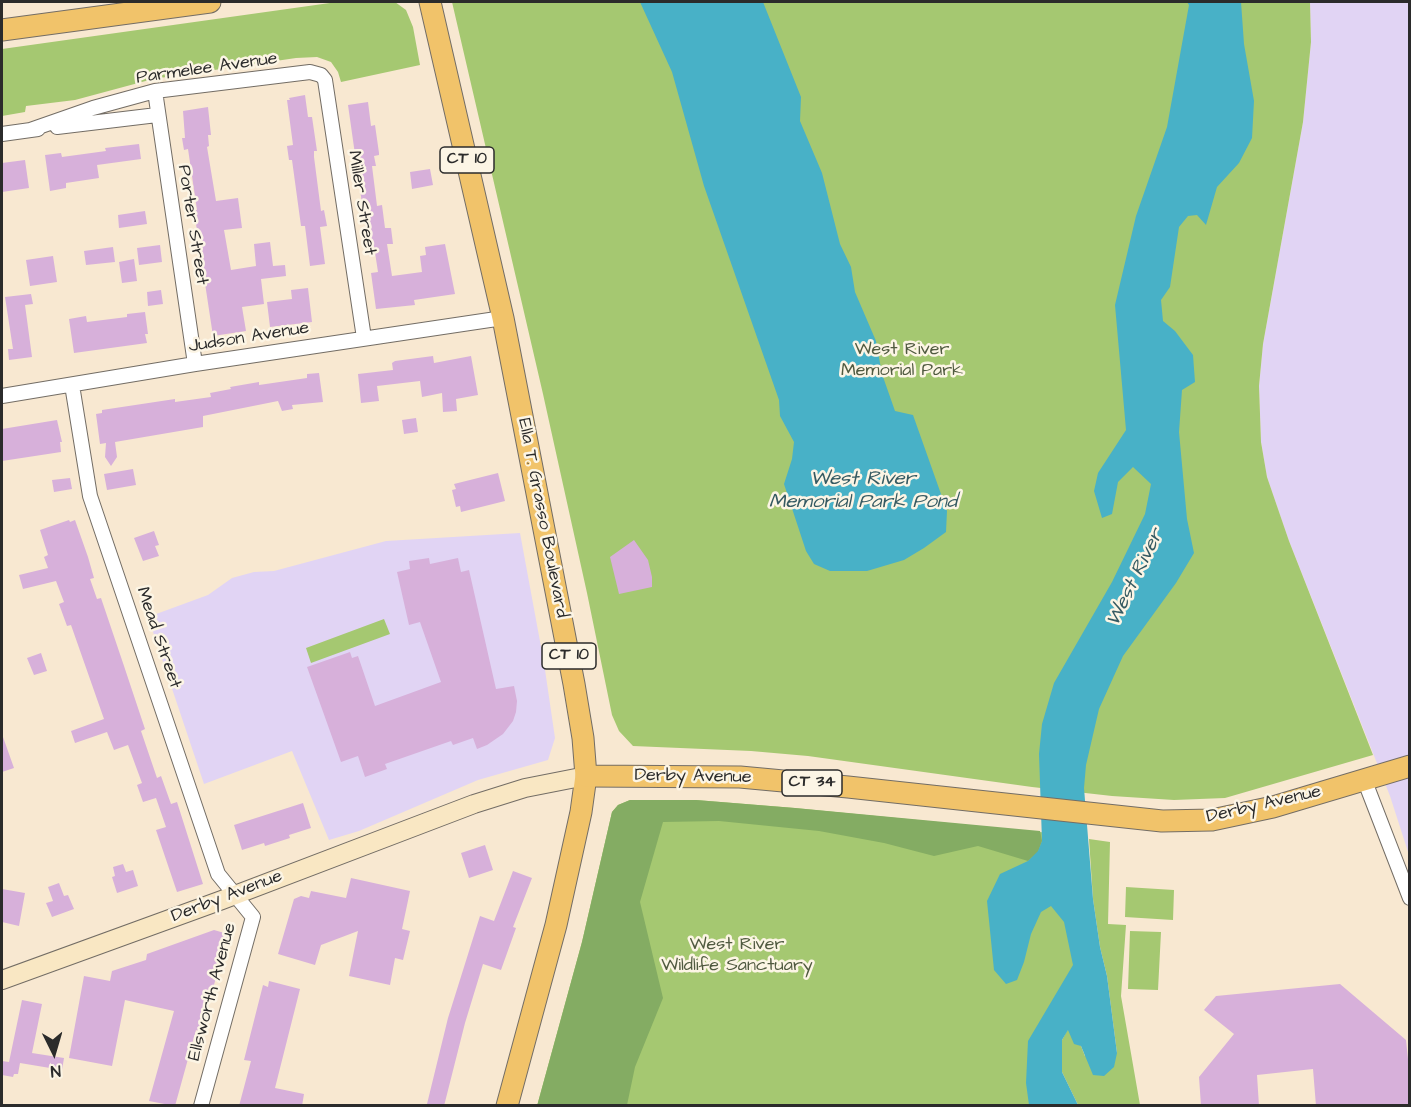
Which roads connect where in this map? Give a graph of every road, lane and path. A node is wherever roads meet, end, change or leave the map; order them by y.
1 (210, 2) edge
2 (430, 2) edge
3 (2, 30) edge
4 (321, 75) joint
5 (155, 92) junction
6 (157, 115) junction
7 (30, 130) junction
8 (2, 134) edge
9 (503, 318) junction
10 (364, 338) junction
11 (195, 364) junction
12 (72, 385) junction
13 (2, 396) edge
14 (1410, 765) edge
15 (586, 776) junction
16 (1364, 779) junction
17 (234, 895) junction
18 (1410, 898) edge
19 (6, 976) edge
20 (201, 1106) edge
21 (507, 1106) edge

1 - 3 main road
2 - 9 main road, Ella T. Grasso Boulevard / CT 10
4 - 5 street, Parmelee Avenue
4 - 10 street, Miller Street
5 - 6 street, Porter Street
5 - 7 street, Parmelee Avenue
6 - 7 street, Parmelee Avenue
6 - 11 street, Porter Street
7 - 8 street, Parmelee Avenue
9 - 10 street, Judson Avenue
9 - 15 main road, Ella T. Grasso Boulevard / CT 10
10 - 11 street, Judson Avenue
11 - 12 street, Judson Avenue
12 - 13 street, Judson Avenue
12 - 17 street, Mead Street
14 - 16 main road, Derby Avenue / CT 34
15 - 16 main road, Derby Avenue / CT 34
15 - 17 main road, Derby Avenue
15 - 21 main road, Ella T. Grasso Boulevard / CT 10
16 - 18 street
17 - 19 main road, Derby Avenue
17 - 20 street, Ellsworth Avenue

